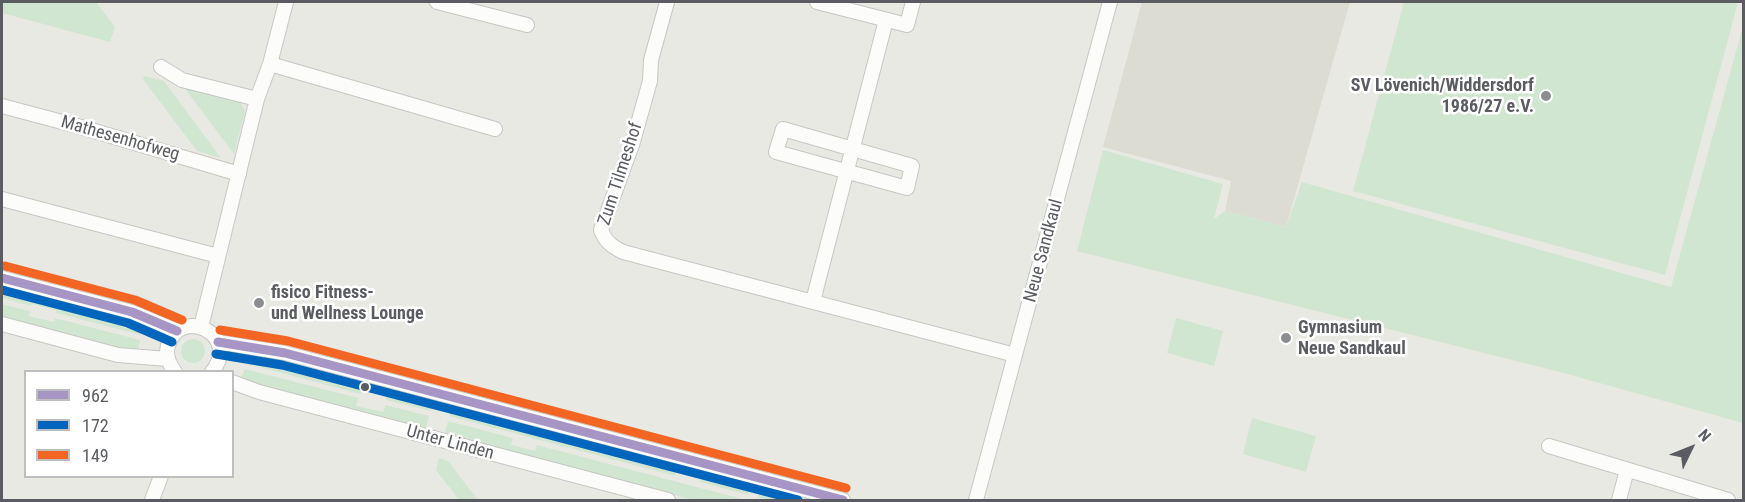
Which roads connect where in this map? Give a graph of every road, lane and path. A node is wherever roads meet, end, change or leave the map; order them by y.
1 (286, 2) edge
2 (437, 2) edge
3 (666, 2) edge
4 (817, 2) edge
5 (913, 2) edge
6 (1110, 2) edge
7 (886, 20) junction
8 (527, 25) dead end
9 (270, 64) junction
10 (161, 67) dead end
11 (256, 99) junction
12 (2, 106) edge
13 (495, 129) dead end
14 (853, 148) junction
15 (847, 171) junction
16 (239, 174) junction
17 (2, 199) edge
18 (218, 256) junction
19 (2, 278) edge
20 (813, 301) junction
21 (2, 324) edge
22 (201, 327) junction
23 (177, 331) junction
24 (218, 342) junction
25 (1016, 355) junction
26 (168, 359) junction
27 (174, 370) edge
28 (213, 370) edge
29 (234, 383) edge
30 (1549, 446) dead end
31 (1627, 470) junction
32 (161, 478) edge
33 (152, 501) edge
34 (668, 501) edge
35 (843, 501) edge
36 (976, 501) edge
37 (1619, 501) edge
38 (1728, 501) edge

1 - 9 street
2 - 8 street
3 - 20 street, Zum Tilmeshof
4 - 7 street
5 - 7 street
6 - 25 street, Neue Sandkaul
7 - 14 street
9 - 11 street
9 - 13 street
10 - 11 street
11 - 16 street
12 - 16 street, Mathesenhofweg
14 - 15 street
14 - 15 street
14 - 15 street
15 - 20 street
16 - 18 street
17 - 18 street
18 - 22 street
19 - 23 street
20 - 25 street, Zum Tilmeshof
21 - 26 street
22 - 23 street
22 - 24 street
23 - 26 street
24 - 28 street
24 - 35 street
25 - 36 street, Neue Sandkaul
26 - 27 street
29 - 34 street, Unter Linden
30 - 31 street
31 - 37 street
31 - 38 street
32 - 33 street

